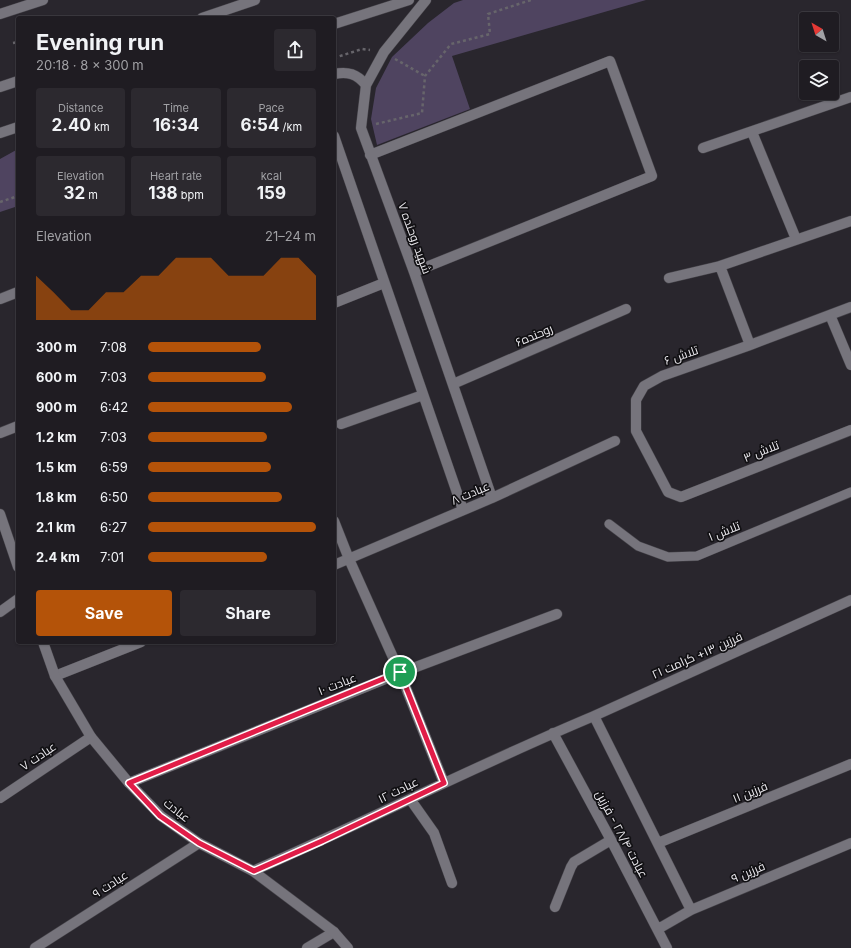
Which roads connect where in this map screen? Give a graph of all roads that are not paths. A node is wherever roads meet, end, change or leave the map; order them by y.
1 (43, 0) edge
2 (255, 0) edge
3 (408, 0) edge
4 (426, 0) edge
5 (0, 14) edge
6 (208, 16) edge
7 (336, 23) edge
8 (336, 74) edge
9 (16, 82) edge
10 (366, 85) junction
11 (0, 87) edge
12 (851, 97) edge
13 (16, 128) edge
14 (752, 132) junction
15 (0, 133) edge
16 (703, 148) dead end
17 (336, 149) edge
18 (370, 155) junction
19 (339, 169) edge
20 (851, 221) edge
21 (796, 240) junction
22 (720, 266) junction
23 (414, 272) junction
24 (669, 278) dead end
25 (384, 283) junction
26 (16, 293) edge
27 (0, 299) edge
28 (336, 302) edge
29 (851, 307) edge
30 (626, 309) dead end
31 (830, 315) junction
32 (750, 345) junction
33 (851, 365) edge
34 (453, 384) junction
35 (423, 395) junction
36 (341, 424) dead end
37 (16, 427) edge
38 (851, 430) edge
39 (0, 433) edge
40 (615, 441) dead end
41 (851, 492) edge
42 (681, 497) joint
43 (492, 498) junction
44 (463, 510) junction
45 (0, 514) edge
46 (609, 524) dead end
47 (336, 526) edge
48 (16, 559) edge
49 (349, 559) junction
50 (336, 564) edge
51 (16, 600) edge
52 (851, 600) edge
53 (0, 612) edge
54 (557, 614) dead end
55 (44, 644) edge
56 (136, 644) edge
57 (400, 672) junction
58 (55, 676) junction
59 (594, 716) junction
60 (553, 733) junction
61 (91, 737) junction
62 (851, 764) edge
63 (129, 783) junction
64 (444, 783) junction
65 (0, 798) edge
66 (410, 799) junction
67 (611, 840) junction
68 (199, 843) junction
69 (658, 843) junction
70 (851, 843) edge
71 (254, 871) junction
72 (452, 882) dead end
73 (555, 907) dead end
74 (691, 910) junction
75 (658, 929) junction
76 (334, 932) junction
77 (35, 948) edge
78 (307, 948) edge
79 (348, 948) edge
80 (667, 948) edge

1 - 5 street
2 - 6 street
3 - 7 street
4 - 10 street, شهید روحنده ۷
8 - 10 street
9 - 11 street
10 - 18 street, شهید روحنده ۷
12 - 14 street
13 - 15 street
14 - 16 street
14 - 21 street
17 - 19 street
18 - 23 street, شهید روحنده ۷
18 - 23 street
19 - 25 street
20 - 21 street
21 - 22 street
22 - 24 street
22 - 32 street
23 - 34 street, شهید روحنده ۷
25 - 28 street
25 - 35 street
26 - 27 street
29 - 31 street, تلاش ۶
30 - 34 street, روحنده۶
31 - 32 street, تلاش ۶
31 - 33 street
32 - 42 street, تلاش ۶
34 - 43 street, شهید روحنده ۷
35 - 36 street
35 - 44 street
37 - 39 street
38 - 42 street, تلاش ۳
40 - 43 street, عبادت ۸
41 - 46 lane, تلاش ۱
43 - 44 street, عبادت ۸
44 - 49 street, عبادت ۸
45 - 48 street
47 - 49 street
49 - 50 street, عبادت ۸
49 - 57 street
51 - 53 street
52 - 59 street, فرزین ۱۳+ کرامت ۲۱
54 - 57 street, عبادت ۱۰
55 - 58 street, عبادت
56 - 58 street
57 - 63 street, عبادت ۱۰
57 - 64 street
58 - 61 street, عبادت
59 - 60 street, فرزین ۱۳+ کرامت ۲۱
59 - 69 street
60 - 64 street, عبادت ۱۲
60 - 67 street, عبادت ۲۸/۴ - فرزین
61 - 63 street, عبادت
61 - 65 street, عبادت ۷
62 - 69 street, فرزین ۱۱
63 - 68 street, عبادت
64 - 66 street, عبادت ۱۲
66 - 71 street, عبادت ۱۲
66 - 72 street
67 - 73 street
67 - 75 street, عبادت ۲۸/۴ - فرزین
68 - 71 street, عبادت
68 - 77 street, عبادت ۹
69 - 74 street
70 - 74 street, فرزین ۹
71 - 76 street, عبادت
74 - 75 street, فرزین ۹
75 - 80 street, عبادت ۲۸/۴ - فرزین
76 - 78 street
76 - 79 street, عبادت

